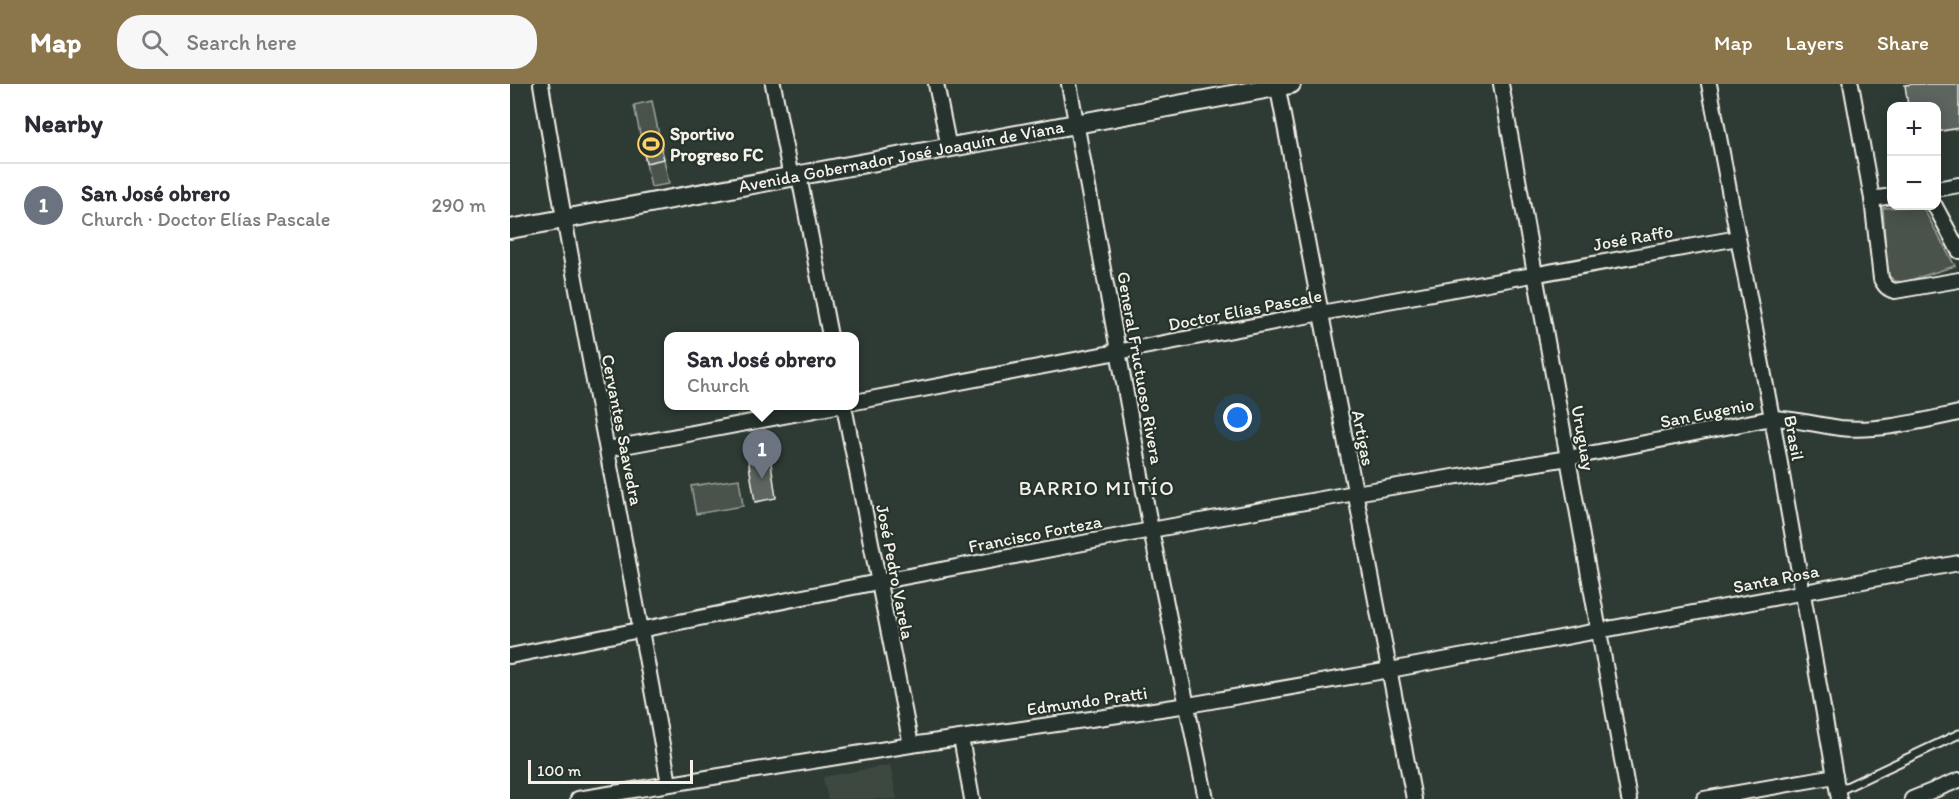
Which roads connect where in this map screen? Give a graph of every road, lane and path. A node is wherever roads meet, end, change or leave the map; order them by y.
1 (541, 84) edge
2 (773, 84) edge
3 (936, 84) edge
4 (1069, 84) edge
5 (1501, 84) edge
6 (1710, 84) edge
7 (1851, 84) edge
8 (1282, 85) edge
9 (1077, 124) junction
10 (949, 148) junction
11 (795, 177) junction
12 (1959, 185) edge
13 (1941, 188) edge
14 (1887, 197) edge
15 (1872, 199) junction
16 (1937, 210) edge
17 (563, 219) junction
18 (510, 229) edge
19 (1738, 238) junction
20 (1959, 251) edge
21 (1535, 274) junction
22 (1959, 280) edge
23 (1321, 313) junction
24 (829, 332) edge
25 (1119, 352) junction
26 (859, 401) edge
27 (810, 410) edge
28 (845, 410) edge
29 (1959, 412) edge
30 (1772, 418) junction
31 (608, 449) junction
32 (1569, 459) junction
33 (1355, 493) junction
34 (1151, 530) junction
35 (1959, 563) edge
36 (878, 582) junction
37 (1803, 592) junction
38 (642, 631) junction
39 (1599, 632) junction
40 (510, 656) edge
41 (1390, 670) junction
42 (1188, 705) junction
43 (1959, 734) edge
44 (961, 738) junction
45 (911, 745) junction
46 (1835, 776) junction
47 (1959, 780) edge
48 (669, 784) junction
49 (1839, 795) edge
50 (578, 799) edge
51 (972, 799) edge
52 (1206, 799) edge
53 (1414, 799) edge
54 (1629, 799) edge
55 (1704, 799) edge
56 (1912, 799) edge

1 - 17 street, Cervantes Saavedra
2 - 11 street
3 - 10 street
4 - 9 street, General Fructuoso Rivera
5 - 21 street, Uruguay
6 - 19 street, Brasil
7 - 15 street
8 - 9 street, Avenida Gobernador José Joaquín de Viana
8 - 23 street, Artigas
9 - 10 street, Avenida Gobernador José Joaquín de Viana
9 - 25 street, General Fructuoso Rivera
10 - 11 street, Avenida Gobernador José Joaquín de Viana
11 - 17 street, Avenida Gobernador José Joaquín de Viana
11 - 24 street
12 - 13 street
14 - 15 street
15 - 22 street
16 - 20 street
17 - 18 street, Avenida Gobernador José Joaquín de Viana
17 - 31 street, Cervantes Saavedra
19 - 21 street, José Raffo
19 - 30 street, Brasil
21 - 23 street, Doctor Elías Pascale
21 - 32 street, Uruguay
23 - 25 street, Doctor Elías Pascale
23 - 33 street, Artigas
25 - 26 street, Doctor Elías Pascale
25 - 34 street, General Fructuoso Rivera
27 - 31 street
28 - 36 street, José Pedro Varela
29 - 30 street, San Eugenio
30 - 32 street, San Eugenio
30 - 37 street, Brasil
31 - 38 street, Cervantes Saavedra
32 - 33 street, Francisco Forteza
32 - 39 street, Uruguay
33 - 34 street, Francisco Forteza
33 - 41 street, Artigas
34 - 36 street, Francisco Forteza
34 - 42 street, General Fructuoso Rivera
35 - 37 street, Santa Rosa
36 - 38 street, Francisco Forteza
36 - 45 street, José Pedro Varela
37 - 39 street, Santa Rosa
37 - 46 street, Brasil
38 - 40 street, Francisco Forteza
38 - 48 street, Cervantes Saavedra
39 - 41 street, Edmundo Pratti
39 - 54 street, Uruguay
41 - 42 street, Edmundo Pratti
41 - 53 street, Artigas
42 - 44 street, Edmundo Pratti
42 - 52 street, General Fructuoso Rivera
43 - 49 lane
44 - 45 street, Edmundo Pratti
44 - 51 street
45 - 48 street, Edmundo Pratti
46 - 49 street, Brasil
46 - 55 street
47 - 56 street
48 - 50 street, Edmundo Pratti

